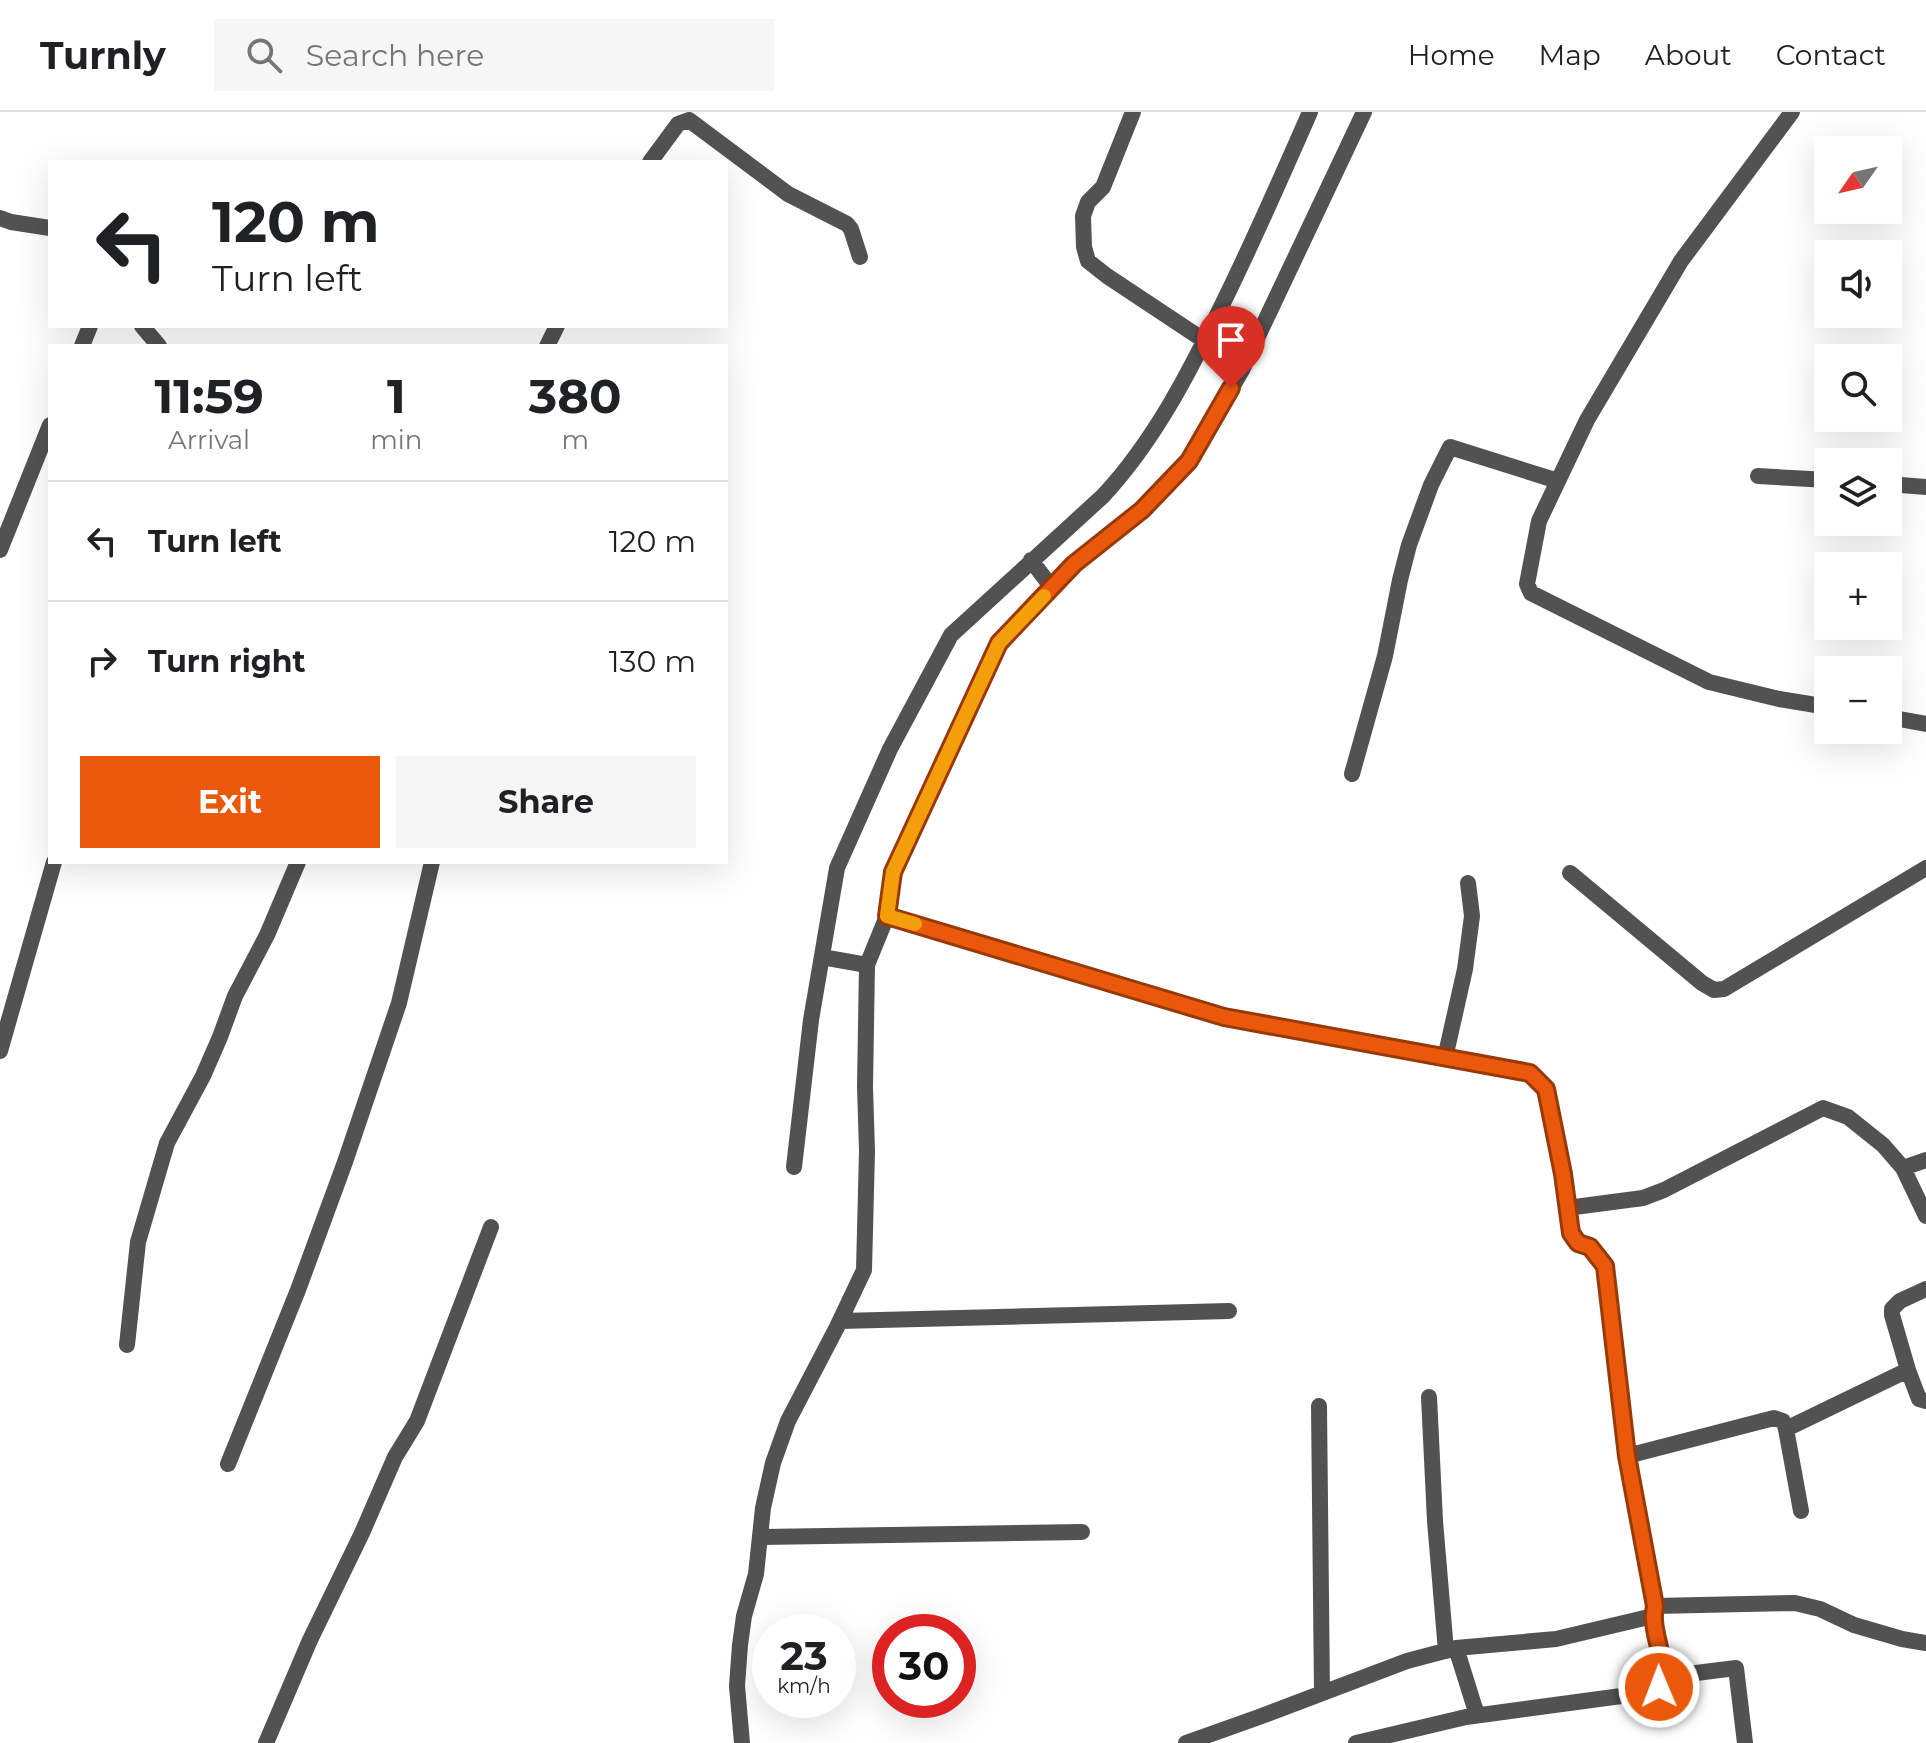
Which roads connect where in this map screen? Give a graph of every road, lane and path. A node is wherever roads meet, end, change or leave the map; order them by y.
1 (1133, 112) edge
2 (1310, 112) edge
3 (1364, 112) edge
4 (1792, 112) edge
5 (651, 160) edge
6 (0, 218) edge
7 (48, 228) edge
8 (860, 257) dead end
9 (144, 328) edge
10 (157, 344) edge
11 (1209, 345) junction
12 (1238, 368) junction
13 (48, 430) edge
14 (1758, 476) dead end
15 (1814, 479) edge
16 (1558, 481) junction
17 (1902, 485) edge
18 (1926, 487) edge
19 (0, 550) edge
20 (1032, 562) junction
21 (1050, 585) junction
22 (1814, 705) edge
23 (1902, 720) edge
24 (1926, 724) edge
25 (1352, 774) dead end
26 (53, 864) edge
27 (297, 864) edge
28 (432, 864) edge
29 (1926, 868) edge
30 (1570, 873) dead end
31 (1468, 883) dead end
32 (887, 916) junction
33 (826, 957) junction
34 (864, 964) junction
35 (0, 1051) edge
36 (1445, 1058) junction
37 (1926, 1160) edge
38 (794, 1167) dead end
39 (1903, 1168) junction
40 (1567, 1208) junction
41 (1926, 1216) edge
42 (491, 1227) dead end
43 (1926, 1289) edge
44 (1229, 1311) dead end
45 (840, 1321) junction
46 (127, 1345) dead end
47 (1908, 1370) junction
48 (1429, 1397) dead end
49 (1926, 1401) edge
50 (1319, 1406) dead end
51 (1786, 1429) junction
52 (1627, 1456) junction
53 (228, 1464) dead end
54 (1801, 1511) dead end
55 (1082, 1532) dead end
56 (760, 1537) junction
57 (1654, 1616) junction
58 (1926, 1643) edge
59 (1454, 1652) junction
60 (1663, 1672) junction
61 (1322, 1693) junction
62 (1474, 1708) junction
63 (266, 1743) edge
64 (742, 1743) edge
65 (1186, 1743) edge
66 (1356, 1743) edge
67 (1745, 1743) edge

1 - 11 street
2 - 11 street
3 - 12 street
4 - 16 street
5 - 8 street
6 - 7 street
9 - 10 street
11 - 12 street
11 - 20 street
12 - 21 street
13 - 19 street
14 - 15 street
16 - 22 street
16 - 25 street
17 - 18 street
20 - 21 street
20 - 33 street
21 - 32 street
23 - 24 street
26 - 35 street
27 - 46 street
28 - 53 street
29 - 30 street
31 - 36 street
32 - 34 street
32 - 36 street
33 - 34 street
33 - 38 street
34 - 45 street
36 - 40 street
37 - 39 street
39 - 40 street
39 - 41 street
40 - 52 street
42 - 63 street
43 - 47 street
44 - 45 street
45 - 56 street
47 - 49 street
47 - 51 street
48 - 59 street
50 - 61 street
51 - 52 street
51 - 54 street
52 - 57 street
55 - 56 street
56 - 64 street
57 - 58 street
57 - 59 street
57 - 60 street
59 - 61 street
59 - 62 street
60 - 62 street
60 - 67 street
61 - 65 street
62 - 66 street

